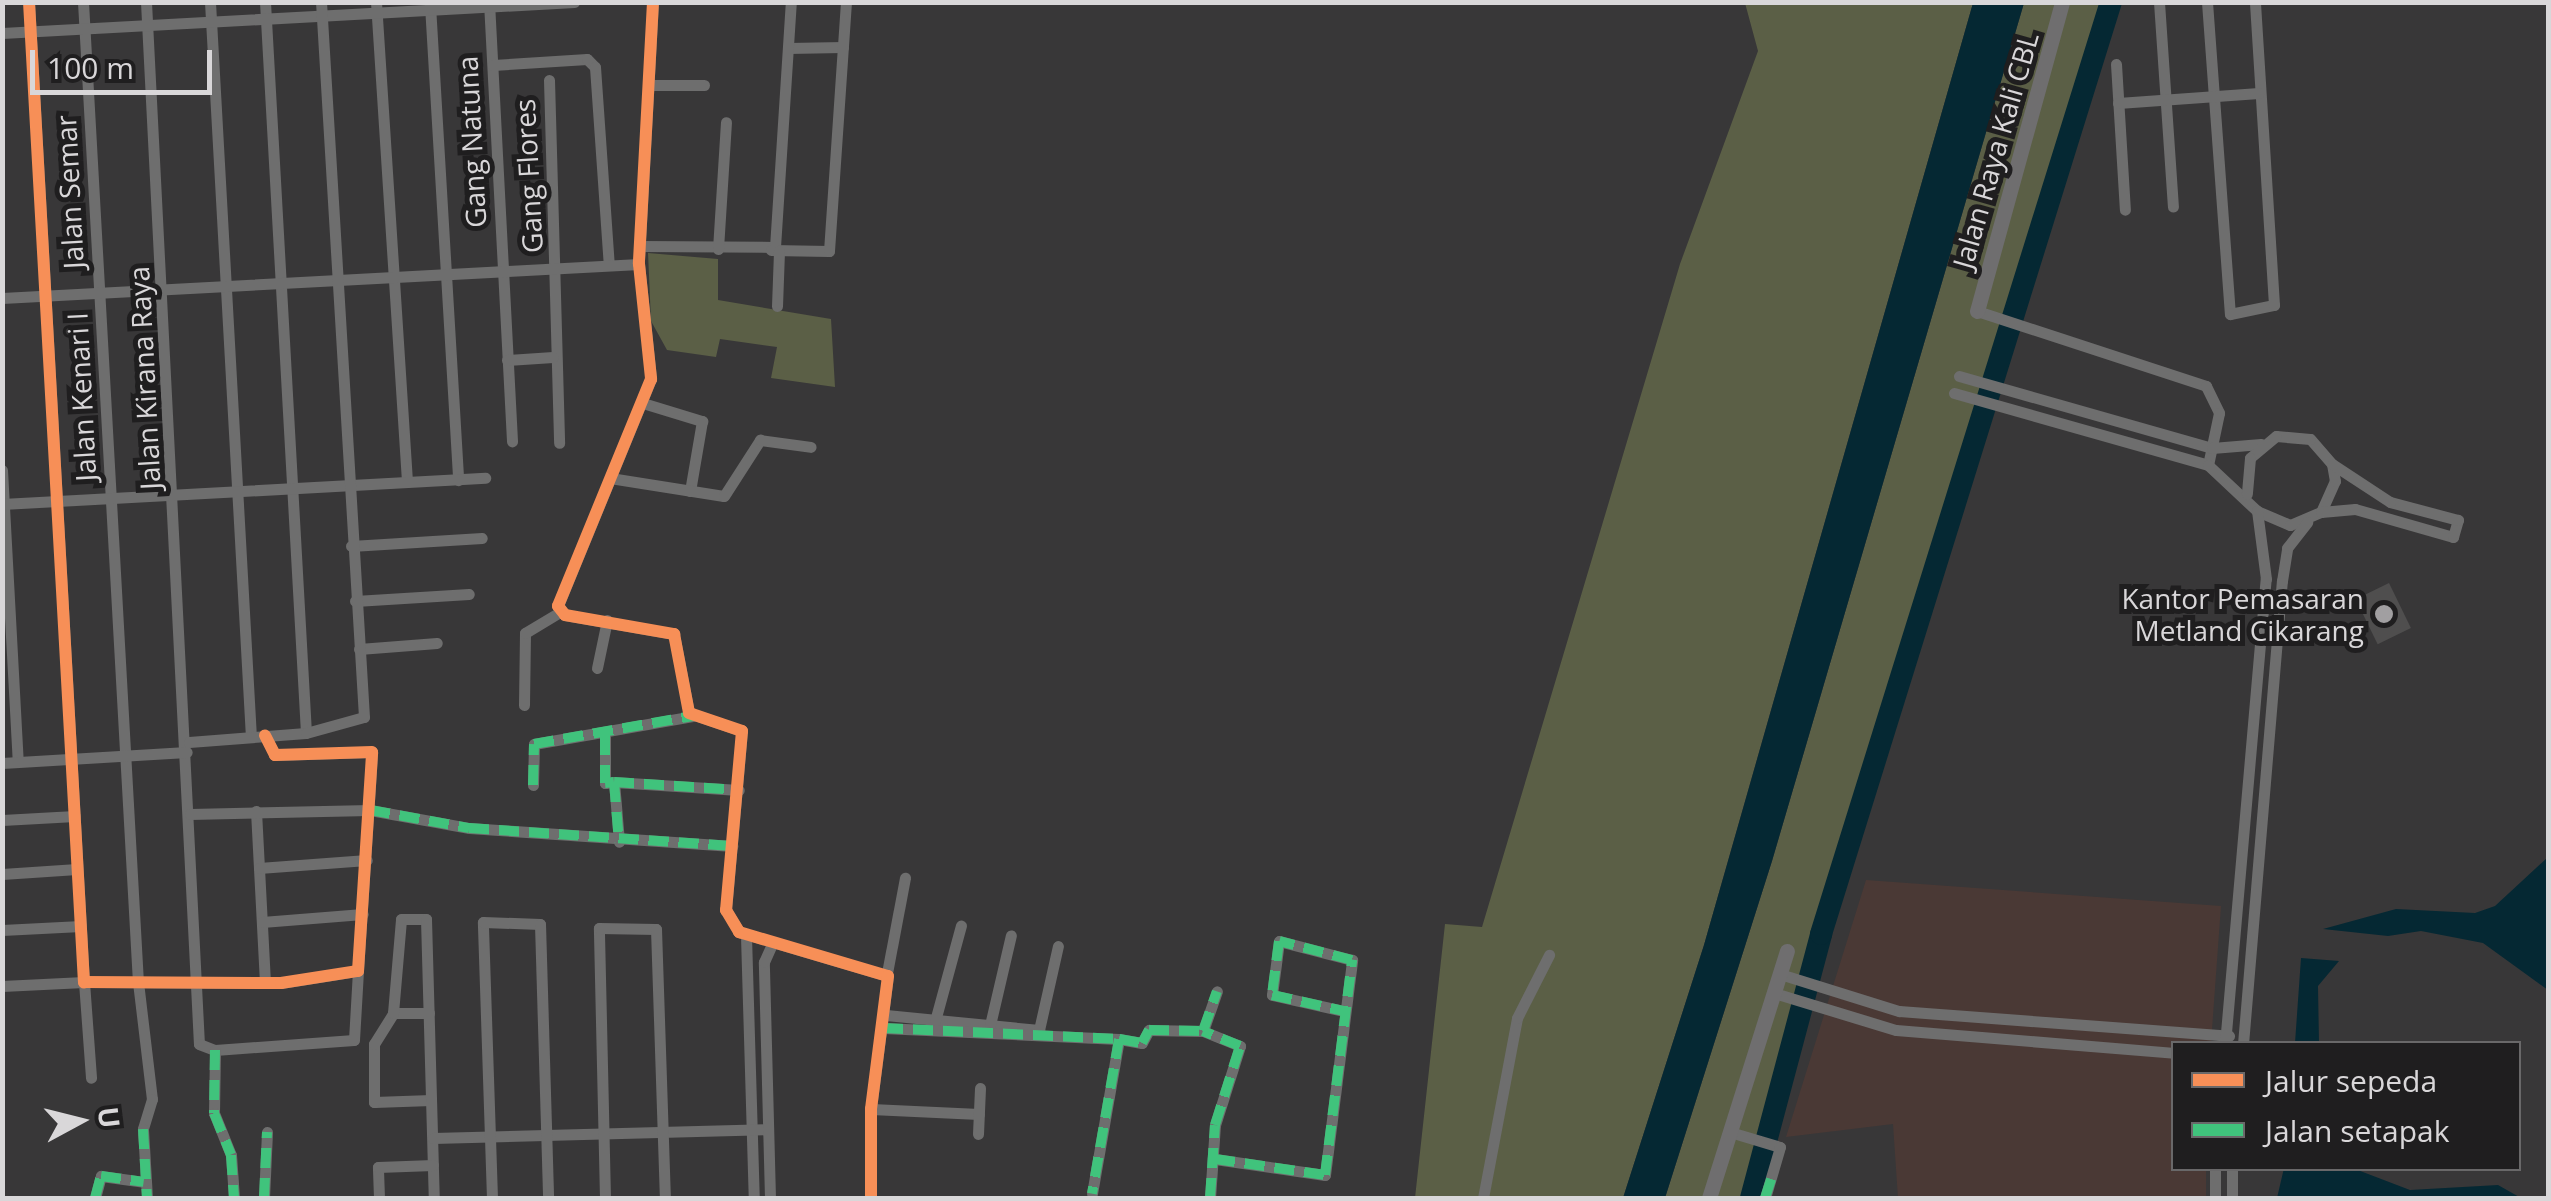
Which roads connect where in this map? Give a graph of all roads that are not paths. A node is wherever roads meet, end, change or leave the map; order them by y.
1 (29, 2) edge
2 (83, 2) edge
3 (146, 2) edge
4 (210, 2) edge
5 (265, 2) edge
6 (574, 2) edge
7 (653, 2) edge
8 (791, 2) edge
9 (846, 2) edge
10 (2062, 2) edge
11 (2158, 2) edge
12 (2207, 2) edge
13 (2255, 2) edge
14 (490, 5) edge
15 (430, 6) edge
16 (377, 8) edge
17 (321, 9) edge
18 (266, 18) junction
19 (211, 24) junction
20 (147, 27) junction
21 (84, 28) junction
22 (31, 31) junction
23 (2, 33) edge
24 (788, 48) junction
25 (843, 48) junction
26 (2116, 64) dead end
27 (493, 65) junction
28 (549, 80) dead end
29 (649, 85) junction
30 (704, 85) dead end
31 (2259, 93) junction
32 (2214, 96) junction
33 (2166, 99) junction
34 (2118, 102) junction
35 (726, 122) dead end
36 (2172, 206) dead end
37 (2125, 210) dead end
38 (640, 246) junction
39 (718, 249) junction
40 (775, 251) junction
41 (640, 264) junction
42 (609, 265) junction
43 (558, 271) junction
44 (445, 274) junction
45 (502, 274) junction
46 (390, 276) junction
47 (334, 278) junction
48 (280, 283) junction
49 (226, 286) junction
50 (166, 291) junction
51 (100, 293) junction
52 (46, 294) junction
53 (2, 298) edge
54 (777, 306) dead end
55 (1977, 311) joint
56 (553, 357) junction
57 (507, 360) junction
58 (1959, 376) dead end
59 (1954, 393) dead end
60 (646, 404) junction
61 (512, 441) dead end
62 (559, 443) dead end
63 (2261, 444) junction
64 (811, 447) dead end
65 (2212, 448) junction
66 (2332, 464) junction
67 (2208, 465) junction
68 (2, 470) edge
69 (486, 478) dead end
70 (610, 478) junction
71 (458, 480) junction
72 (408, 482) junction
73 (348, 483) junction
74 (290, 488) junction
75 (236, 492) junction
76 (690, 492) junction
77 (2247, 494) junction
78 (174, 496) junction
79 (112, 497) junction
80 (56, 500) junction
81 (4, 504) edge
82 (2258, 511) junction
83 (2322, 512) junction
84 (2307, 522) junction
85 (482, 538) dead end
86 (351, 546) junction
87 (469, 594) dead end
88 (355, 601) junction
89 (560, 612) junction
90 (607, 620) junction
91 (437, 644) dead end
92 (359, 649) junction
93 (597, 668) dead end
94 (524, 704) dead end
95 (693, 716) junction
96 (306, 732) junction
97 (604, 734) junction
98 (251, 736) junction
99 (265, 736) junction
100 (188, 747) junction
101 (125, 755) junction
102 (72, 759) junction
103 (18, 762) junction
104 (2, 763) edge
105 (614, 782) junction
106 (533, 785) dead end
107 (739, 790) junction
108 (256, 810) junction
109 (370, 810) junction
110 (190, 814) junction
111 (75, 816) junction
112 (2, 820) edge
113 (620, 842) junction
114 (732, 846) junction
115 (367, 860) junction
116 (259, 868) junction
117 (77, 869) junction
118 (2, 874) edge
119 (905, 878) dead end
120 (363, 914) junction
121 (262, 922) junction
122 (960, 925) dead end
123 (80, 926) junction
124 (2, 930) edge
125 (1010, 935) dead end
126 (746, 936) junction
127 (774, 942) junction
128 (1058, 946) dead end
129 (1788, 951) dead end
130 (1549, 956) dead end
131 (358, 971) junction
132 (886, 973) junction
133 (1780, 974) junction
134 (198, 979) junction
135 (84, 982) junction
136 (138, 982) junction
137 (265, 982) junction
138 (2, 986) edge
139 (1216, 990) dead end
140 (1774, 993) junction
141 (1344, 1011) junction
142 (393, 1013) junction
143 (429, 1013) junction
144 (1984, 1018) junction
145 (884, 1021) junction
146 (935, 1021) junction
147 (990, 1026) junction
148 (1202, 1032) junction
149 (1982, 1037) junction
150 (1119, 1039) junction
151 (2226, 1040) edge
152 (2243, 1040) edge
153 (215, 1050) junction
154 (2171, 1052) edge
155 (91, 1078) dead end
156 (980, 1088) dead end
157 (431, 1100) junction
158 (870, 1110) junction
159 (979, 1114) junction
160 (766, 1129) junction
161 (750, 1130) junction
162 (267, 1132) dead end
163 (664, 1132) junction
164 (1730, 1132) junction
165 (546, 1134) junction
166 (604, 1134) junction
167 (978, 1134) dead end
168 (491, 1136) junction
169 (433, 1138) junction
170 (1215, 1160) junction
171 (433, 1165) junction
172 (2215, 1171) edge
173 (2232, 1171) edge
174 (144, 1182) junction
175 (1092, 1194) dead end
176 (94, 1198) edge
177 (148, 1198) edge
178 (234, 1198) edge
179 (264, 1198) edge
180 (379, 1198) edge
181 (434, 1198) edge
182 (492, 1198) edge
183 (548, 1198) edge
184 (605, 1198) edge
185 (665, 1198) edge
186 (754, 1198) edge
187 (770, 1198) edge
188 (871, 1198) edge
189 (1210, 1198) edge
190 (1483, 1198) edge
191 (1710, 1198) edge
192 (1765, 1198) edge
193 (2215, 1198) edge
194 (2232, 1198) edge

1 - 22 street
2 - 21 street, Jalan Semar
3 - 20 street, Jalan Kirana Raya
4 - 19 street
5 - 18 street
6 - 14 street
7 - 29 street
8 - 24 street
9 - 25 street
10 - 55 main road, Jalan Raya Kali CBL
11 - 33 street
12 - 32 street
13 - 31 street
14 - 15 street
14 - 27 street, Gang Natuna
15 - 16 street
15 - 44 street
16 - 17 street
16 - 46 street
17 - 18 street
17 - 47 street
18 - 19 street
18 - 48 street
19 - 20 street
19 - 49 street
20 - 21 street
20 - 50 street, Jalan Kirana Raya
21 - 22 street
21 - 51 street, Jalan Semar
22 - 23 street
22 - 52 street
24 - 25 street
24 - 40 street
25 - 40 street
26 - 34 street
27 - 42 street
27 - 45 street, Gang Natuna
28 - 43 street, Gang Flores
29 - 30 street
29 - 38 street
31 - 32 street
31 - 32 street
32 - 33 street
33 - 34 street
33 - 36 street
34 - 37 street
35 - 39 street
38 - 39 street
38 - 41 street
39 - 40 street
40 - 54 street
41 - 42 street
41 - 60 street
42 - 43 street
43 - 45 street
43 - 56 street, Gang Flores
44 - 45 street
44 - 46 street
44 - 71 street
45 - 57 street, Gang Natuna
46 - 47 street
46 - 72 street
47 - 48 street
47 - 73 street
48 - 49 street
48 - 74 street
49 - 50 street
49 - 75 street
50 - 51 street
50 - 78 street, Jalan Kirana Raya
51 - 52 street
51 - 79 street, Jalan Kenari I
52 - 53 street
52 - 80 street
55 - 65 street
56 - 57 street
56 - 62 street
57 - 61 street, Gang Natuna
58 - 65 street
59 - 67 street
60 - 70 street
60 - 76 street
63 - 65 street
63 - 66 street
63 - 77 street
64 - 76 street
65 - 67 street
66 - 83 street
66 - 83 street
67 - 77 street
68 - 81 street
69 - 71 street
70 - 76 street
70 - 89 street
71 - 72 street
72 - 73 street
73 - 74 street
73 - 86 street
74 - 75 street
74 - 96 street
75 - 78 street
75 - 98 street
77 - 82 street
78 - 79 street
78 - 100 street, Jalan Kirana Raya
79 - 80 street
79 - 101 street
80 - 81 street
80 - 102 street
81 - 103 street
82 - 84 street
82 - 151 street
83 - 84 street
84 - 152 street
85 - 86 street
86 - 88 street
87 - 88 street
88 - 92 street
89 - 90 street
89 - 94 street
90 - 93 street
90 - 95 street
91 - 92 street
92 - 96 street
95 - 97 street
95 - 107 street
96 - 99 street
97 - 105 street
97 - 106 street
98 - 99 street
98 - 100 street
99 - 109 street
100 - 101 street
100 - 110 street, Jalan Kirana Raya
101 - 102 street
101 - 136 street
102 - 103 street
102 - 111 street
103 - 104 street
105 - 107 street
105 - 113 street
107 - 114 street
108 - 109 street
108 - 110 street
108 - 116 street
109 - 113 street
109 - 115 street
110 - 134 street, Jalan Kirana Raya
111 - 112 street
111 - 117 street
113 - 114 street
114 - 126 street
115 - 116 street
115 - 120 street
116 - 121 street
117 - 118 street
117 - 123 street
119 - 132 street
120 - 121 street
120 - 131 street
121 - 137 street
122 - 146 street
123 - 124 street
123 - 135 street
125 - 147 street
126 - 127 street
126 - 161 street
127 - 132 street
127 - 160 street
128 - 147 street
129 - 133 main road
130 - 190 street
131 - 137 street
131 - 153 street
132 - 145 street
133 - 140 main road
133 - 144 street
134 - 136 street
134 - 137 street
134 - 153 street, Jalan Kirana Raya
135 - 136 street
135 - 138 street
135 - 155 street
136 - 174 street
139 - 148 street
140 - 149 street
140 - 164 main road
141 - 141 street
141 - 170 street
142 - 143 street
142 - 143 street
142 - 157 street
143 - 157 street
144 - 149 street
144 - 151 street
145 - 146 street
145 - 150 street
145 - 158 street
146 - 147 street
148 - 150 street
148 - 170 street
149 - 154 street
150 - 175 street
151 - 152 street
153 - 178 street
156 - 159 street
157 - 169 street
158 - 159 street
158 - 188 street
159 - 167 street
160 - 161 street
160 - 187 street
161 - 163 street
161 - 186 street
162 - 179 street
163 - 166 street
163 - 166 street
163 - 185 street
164 - 191 main road
164 - 192 street
165 - 166 street
165 - 168 street
165 - 168 street
165 - 183 street
166 - 184 street
168 - 169 street
168 - 182 street
169 - 171 street
170 - 189 street
171 - 180 street
171 - 181 street
172 - 193 street
173 - 194 street
174 - 176 street
174 - 177 street

